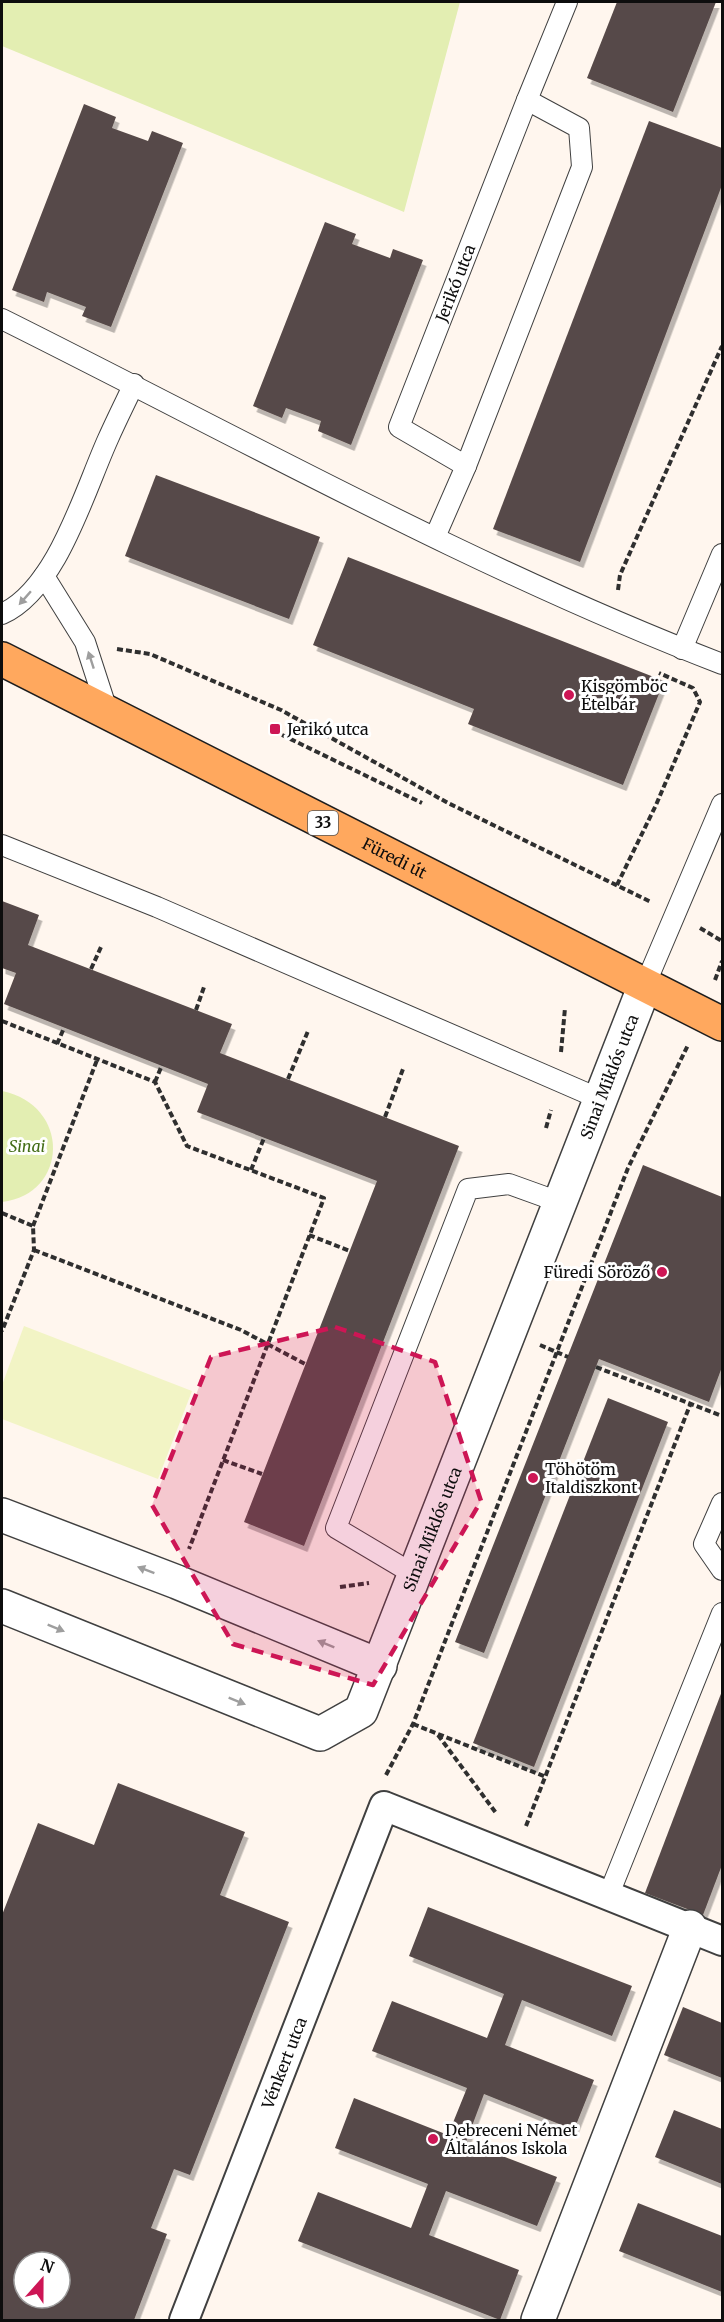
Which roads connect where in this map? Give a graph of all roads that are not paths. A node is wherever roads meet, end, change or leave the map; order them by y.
1 (567, 2) edge
2 (527, 100) junction
3 (2, 319) edge
4 (134, 384) junction
5 (466, 466) junction
6 (435, 537) junction
7 (723, 554) edge
8 (44, 576) junction
9 (2, 614) edge
10 (682, 648) junction
11 (2, 659) edge
12 (723, 664) edge
13 (109, 716) junction
14 (723, 804) edge
15 (2, 845) edge
16 (645, 985) junction
17 (723, 1024) edge
18 (600, 1099) junction
19 (559, 1202) junction
20 (723, 1503) edge
21 (2, 1515) edge
22 (723, 1570) edge
23 (415, 1575) junction
24 (2, 1606) edge
25 (723, 1613) edge
26 (380, 1666) junction
27 (609, 1894) junction
28 (690, 1927) junction
29 (723, 1941) edge
30 (184, 2320) edge
31 (538, 2320) edge

1 - 2 lane, Jerikó utca
2 - 5 lane
2 - 5 lane, Jerikó utca
3 - 4 lane
4 - 6 lane
4 - 8 lane
5 - 6 lane
6 - 10 lane
7 - 10 lane
8 -> 9 lane
13 -> 8 lane
10 - 12 lane
11 - 13 main road, Füredi út / 33
13 - 16 main road, Füredi út / 33
14 - 16 lane
15 - 18 lane
16 - 17 main road, Füredi út / 33
16 - 18 street, Sinai Miklós utca
18 - 19 street, Sinai Miklós utca
19 - 23 street, Sinai Miklós utca
19 - 23 lane
20 - 22 lane
26 -> 21 street
23 - 26 street, Sinai Miklós utca
24 -> 26 street, Sinai Miklós utca
25 - 27 lane
27 - 28 street
27 - 30 street, Vénkert utca
28 - 29 street
28 - 31 street

